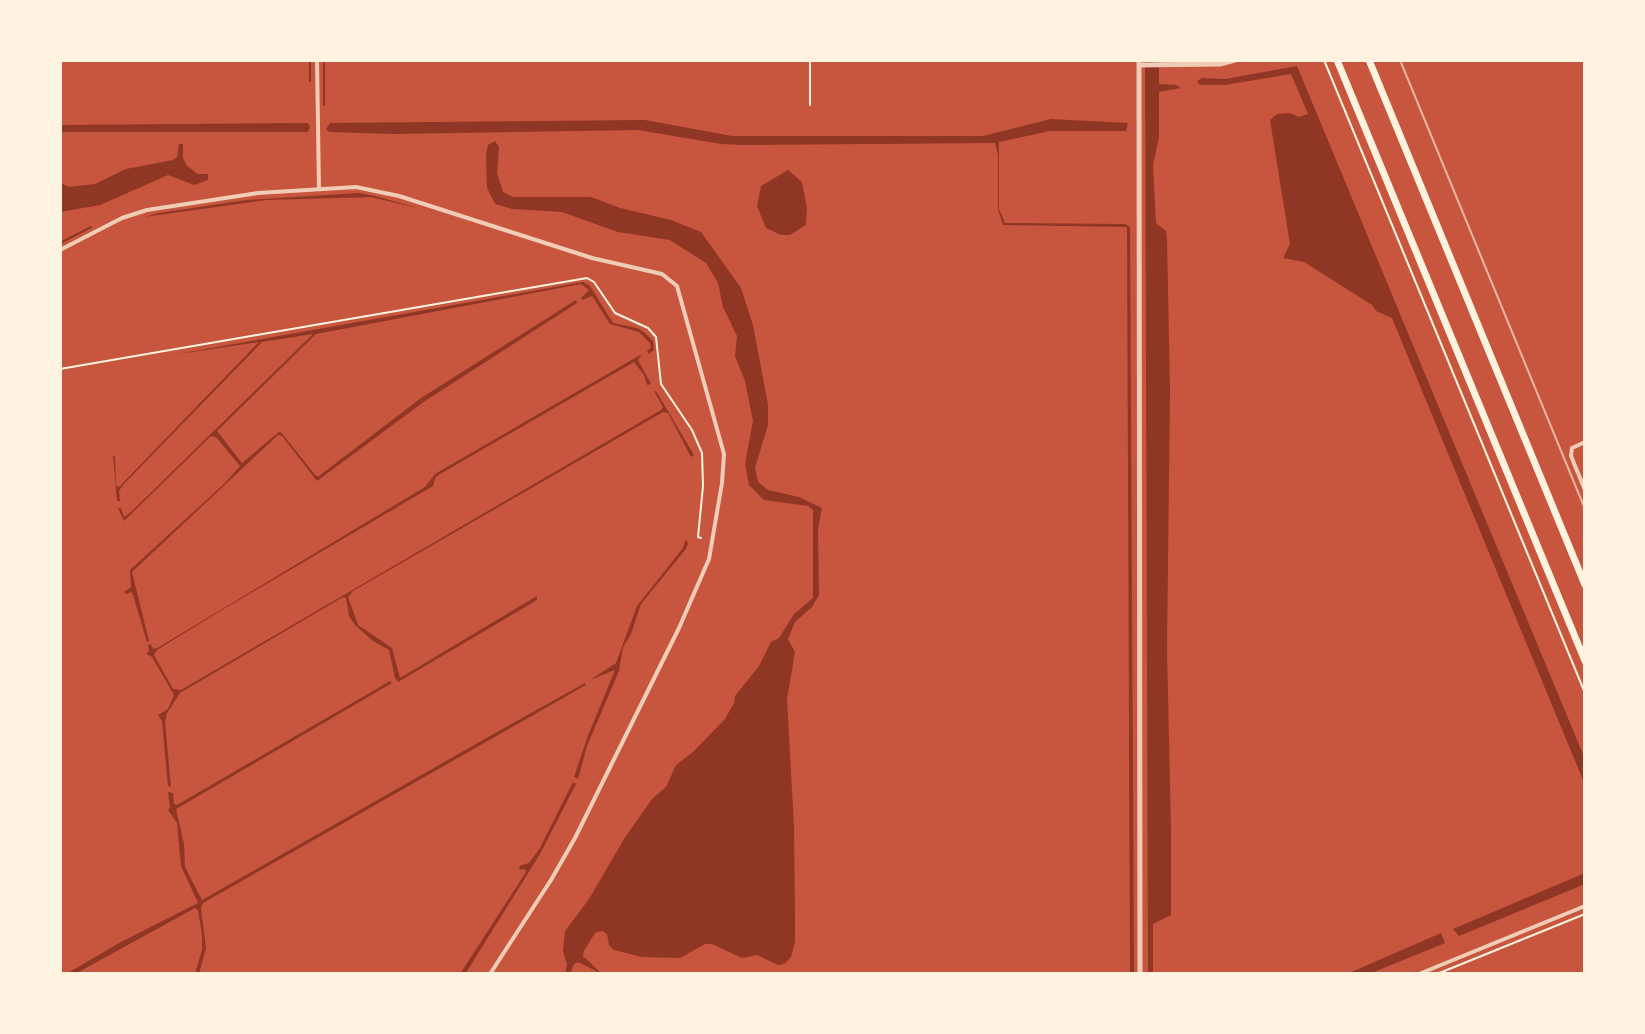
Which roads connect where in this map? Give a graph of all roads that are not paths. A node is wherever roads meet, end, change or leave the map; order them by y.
1 (317, 60) edge
2 (1235, 60) edge
3 (1337, 60) edge
4 (1369, 60) edge
5 (1141, 64) edge
6 (319, 189) junction
7 (60, 250) edge
8 (1585, 442) edge
9 (1585, 490) edge
10 (1585, 585) edge
11 (1585, 661) edge
12 (1585, 906) edge
13 (490, 974) edge
14 (1140, 974) edge
15 (1419, 974) edge

1 - 6 street
2 - 5 street
3 - 11 main road
4 - 10 main road
5 - 14 street
6 - 7 street
6 - 13 street
8 - 9 street
12 - 15 street

